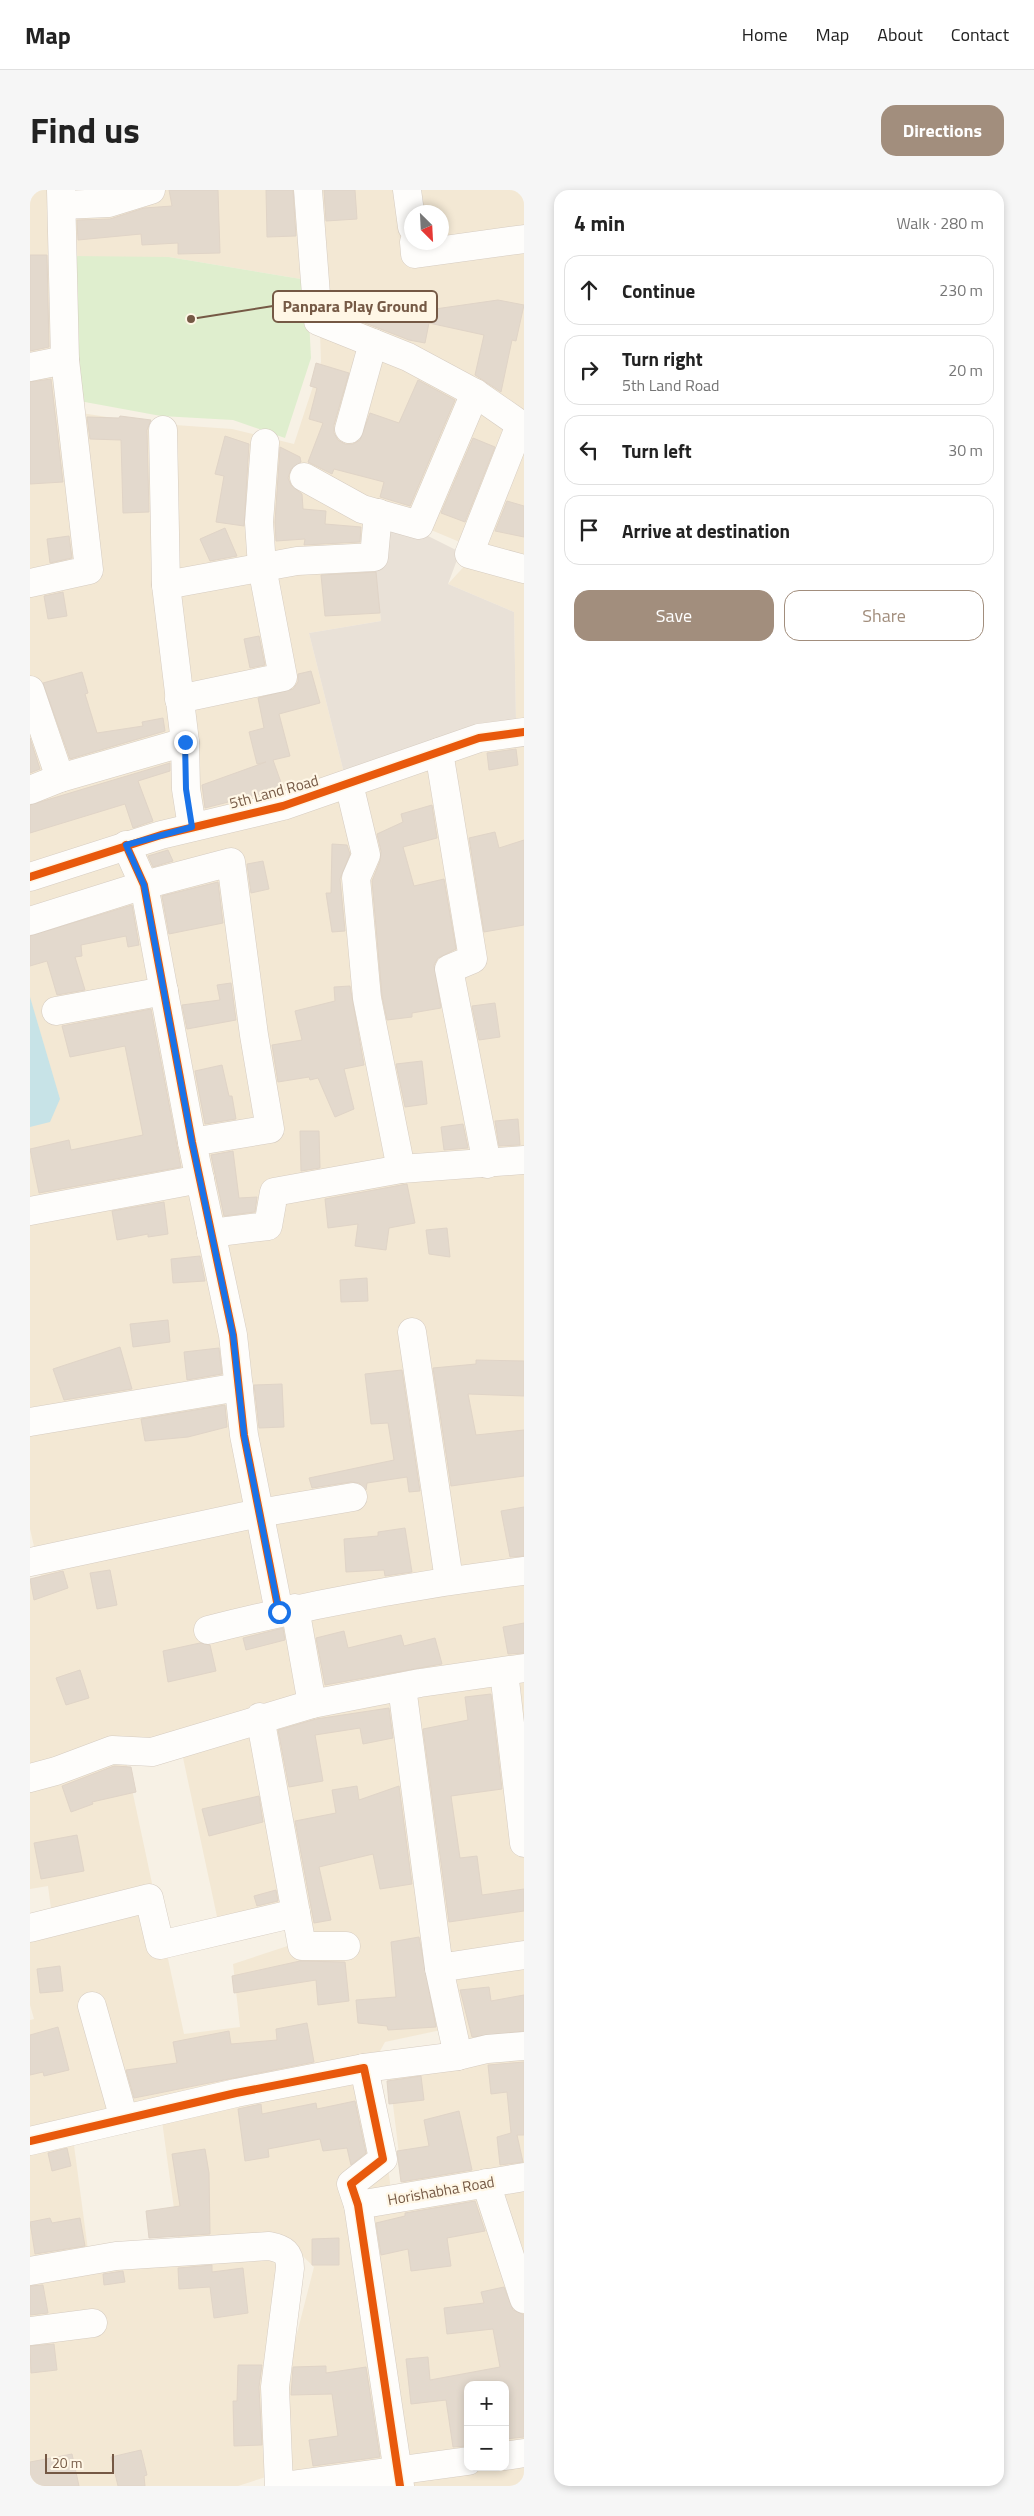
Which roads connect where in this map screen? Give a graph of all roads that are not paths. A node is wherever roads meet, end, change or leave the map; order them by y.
1 (151, 190) edge
2 (308, 190) edge
3 (407, 190) edge
4 (108, 196) edge
5 (62, 198) edge
6 (409, 205) edge
7 (524, 239) edge
8 (449, 249) edge
9 (415, 250) edge
10 (444, 250) edge
11 (373, 342) junction
12 (65, 360) junction
13 (30, 367) edge
14 (475, 393) junction
15 (522, 426) edge
16 (349, 429) dead end
17 (164, 430) dead end
18 (266, 443) dead end
19 (304, 477) dead end
20 (378, 513) junction
21 (262, 567) junction
22 (524, 569) edge
23 (30, 583) edge
24 (166, 585) junction
25 (30, 690) edge
26 (179, 698) junction
27 (524, 733) edge
28 (185, 742) junction
29 (439, 752) junction
30 (60, 778) junction
31 (350, 784) junction
32 (30, 790) edge
33 (192, 827) junction
34 (126, 845) junction
35 (30, 877) edge
36 (144, 885) junction
37 (30, 921) edge
38 (164, 992) junction
39 (56, 1012) dead end
40 (192, 1142) junction
41 (524, 1160) edge
42 (487, 1164) junction
43 (401, 1169) junction
44 (200, 1179) junction
45 (30, 1211) edge
46 (211, 1233) junction
47 (412, 1332) dead end
48 (238, 1387) junction
49 (30, 1422) edge
50 (353, 1497) dead end
51 (259, 1513) junction
52 (30, 1562) edge
53 (524, 1571) edge
54 (449, 1580) junction
55 (287, 1610) junction
56 (208, 1630) dead end
57 (514, 1670) edge
58 (402, 1687) junction
59 (312, 1704) junction
60 (260, 1718) junction
61 (30, 1778) edge
62 (524, 1842) edge
63 (296, 1913) junction
64 (30, 1928) edge
65 (346, 1946) dead end
66 (524, 1955) edge
67 (439, 1968) junction
68 (92, 2006) dead end
69 (524, 2046) edge
70 (458, 2056) junction
71 (364, 2068) junction
72 (124, 2119) junction
73 (30, 2141) edge
74 (524, 2177) edge
75 (486, 2183) junction
76 (358, 2205) junction
77 (30, 2271) edge
78 (524, 2299) edge
79 (93, 2323) dead end
80 (30, 2331) edge
81 (524, 2453) edge
82 (509, 2455) edge
83 (464, 2462) edge
84 (399, 2478) edge
85 (279, 2486) edge
86 (284, 2486) edge

1 - 4 street
2 - 11 street
3 - 6 street
4 - 5 street
5 - 12 street
7 - 8 street
9 - 10 street
11 - 14 street
11 - 16 street
12 - 13 street
12 - 23 street
14 - 15 street
14 - 20 street
15 - 22 street
17 - 24 street
18 - 21 street
19 - 20 street
20 - 21 street
21 - 24 street
21 - 26 street
24 - 26 street
25 - 30 street
26 - 28 street
27 - 29 street, 5th Land Road
28 - 30 street
28 - 33 street
29 - 31 street, 5th Land Road
29 - 42 street
30 - 32 street
31 - 33 street, 5th Land Road
31 - 43 street
33 - 34 street, 5th Land Road
34 - 35 street, 5th Land Road
34 - 36 street
36 - 37 street
36 - 38 street
36 - 40 street
38 - 39 street
38 - 40 street
40 - 44 street
41 - 42 street
42 - 43 street
43 - 46 street
44 - 45 street
44 - 46 street
46 - 48 street
47 - 54 street
48 - 49 street
48 - 51 street
50 - 51 street
51 - 52 street
51 - 55 street
53 - 54 street
54 - 55 street
55 - 56 street
55 - 59 street
57 - 58 street
57 - 62 street
58 - 59 street
58 - 67 street
59 - 60 street
60 - 61 street
60 - 63 street
63 - 64 street
63 - 65 street
66 - 67 street
67 - 70 street
68 - 72 street
69 - 70 street
70 - 71 street
71 - 72 street
71 - 76 street
72 - 73 street
74 - 75 street, Horishabha Road
75 - 76 street, Horishabha Road
75 - 78 street
76 - 84 street
77 - 85 street
79 - 80 street
81 - 82 street
83 - 84 street
84 - 86 street

